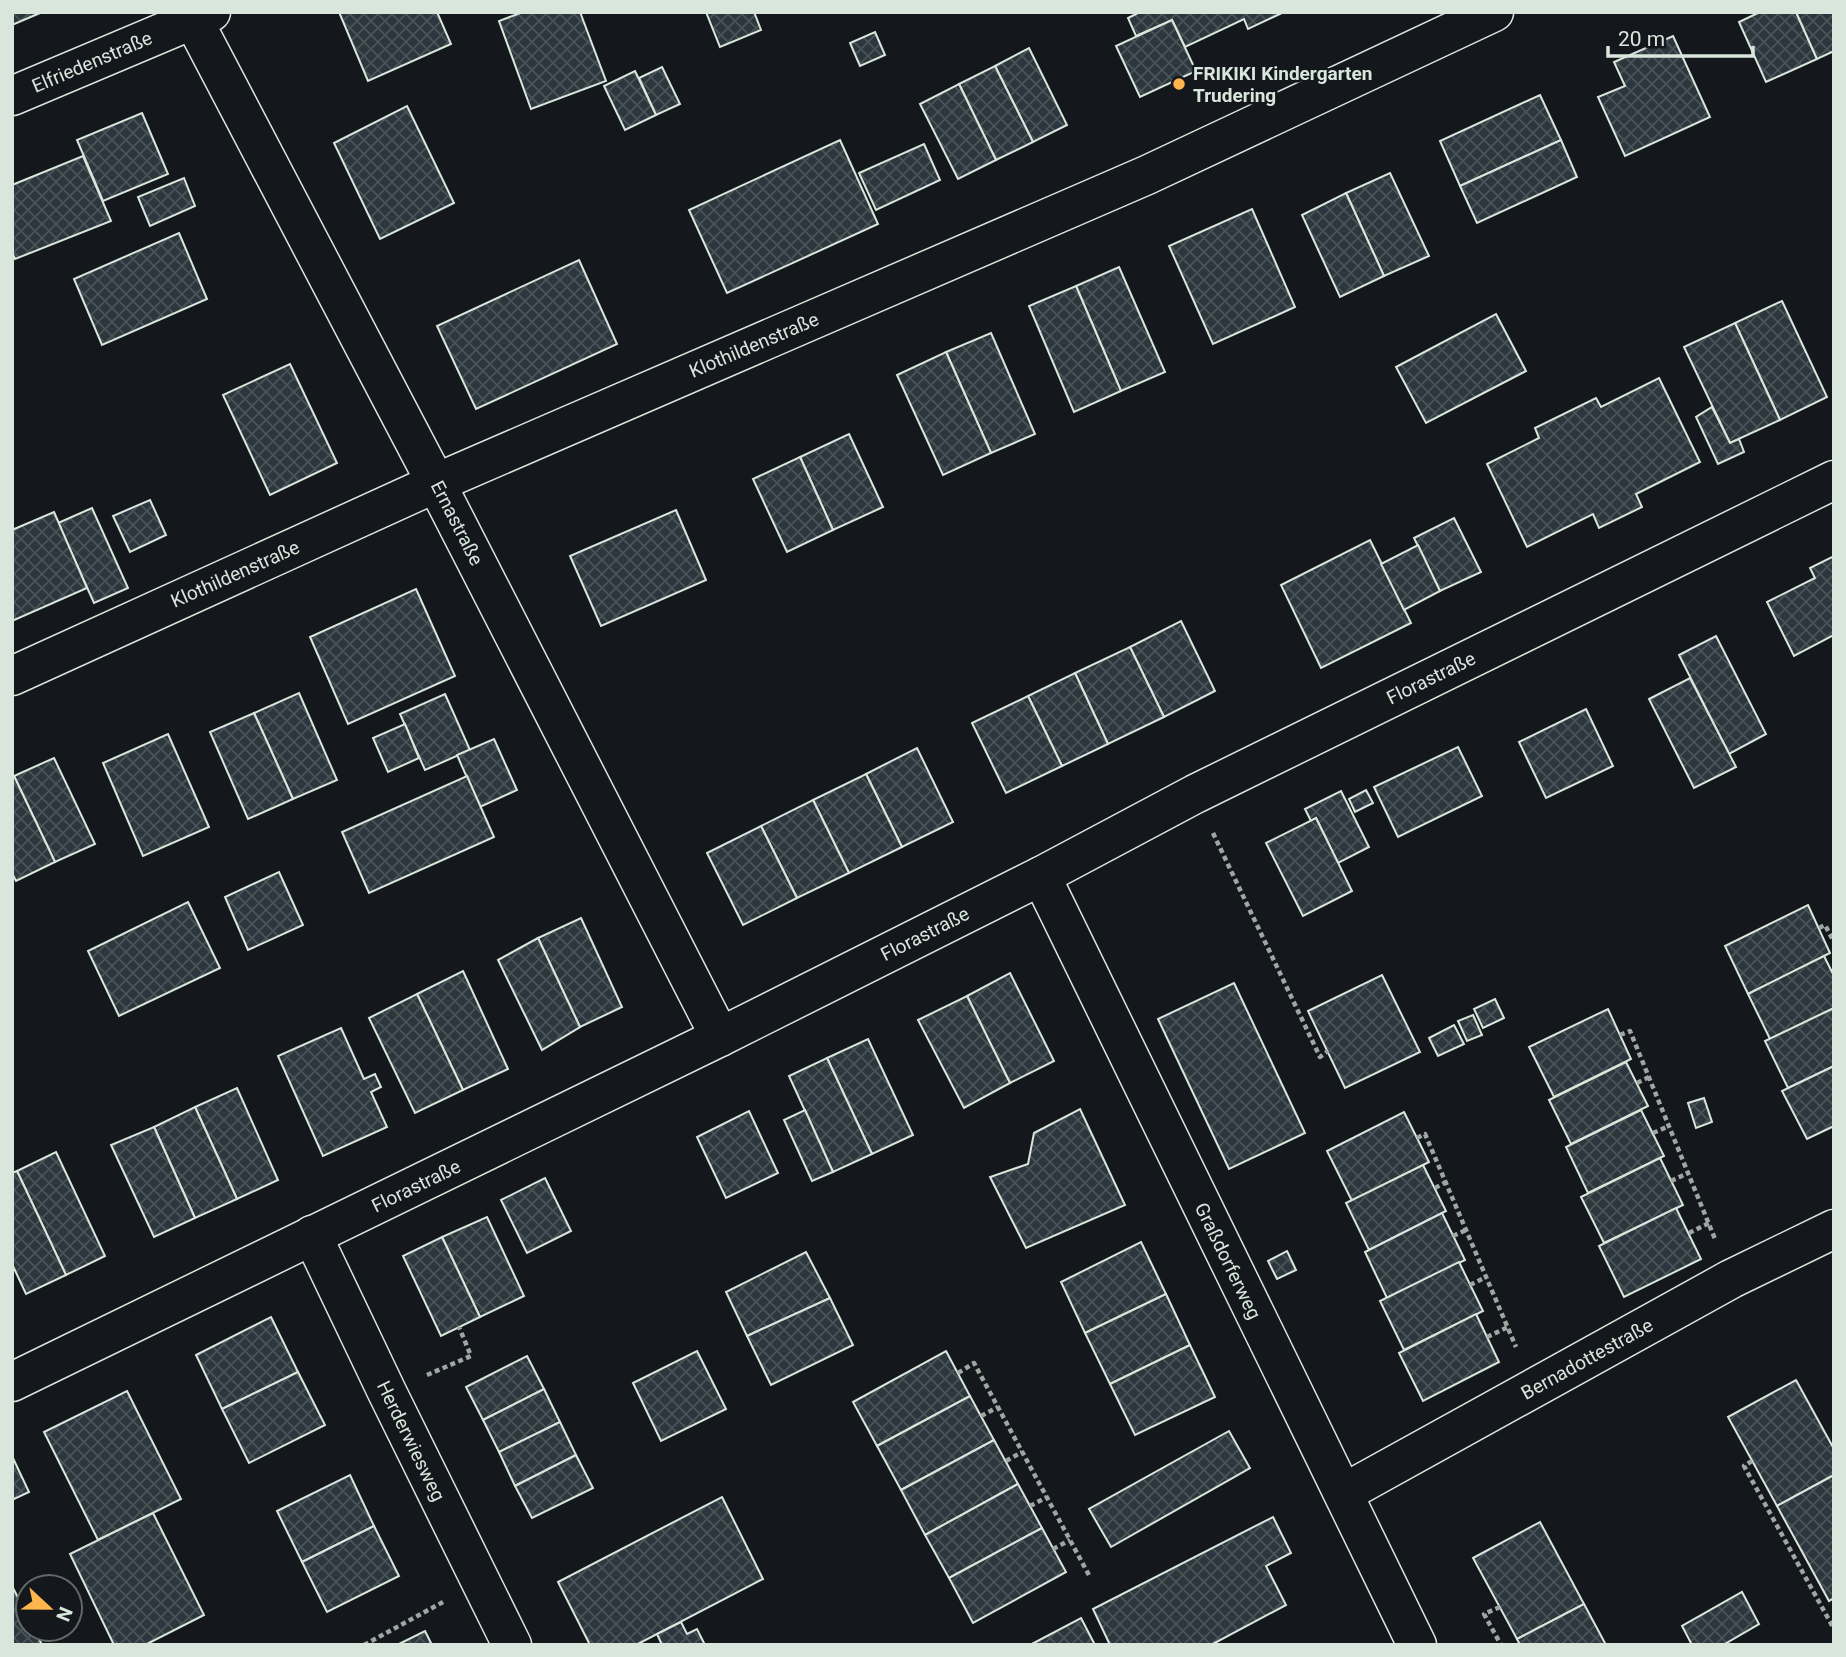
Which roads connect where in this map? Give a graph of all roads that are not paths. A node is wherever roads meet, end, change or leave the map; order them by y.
1 (1494, 12) edge
2 (198, 15) edge
3 (12, 96) edge
4 (1834, 480) edge
5 (436, 483) junction
6 (12, 676) edge
7 (1041, 876) junction
8 (720, 1037) junction
9 (1834, 1229) edge
10 (312, 1235) junction
11 (12, 1382) edge
12 (1343, 1493) junction
13 (512, 1645) edge
14 (1417, 1645) edge

1 - 5 street, Klothildenstraße
2 - 3 street, Elfriedenstraße
2 - 5 street, Ernastraße
4 - 7 street, Florastraße
5 - 6 street, Klothildenstraße
5 - 8 street, Ernastraße
7 - 8 street, Florastraße
7 - 12 street, Graßdorferweg
8 - 10 street, Florastraße
9 - 12 street, Bernadottestraße
10 - 11 street, Florastraße
10 - 13 street, Herderwiesweg
12 - 14 street, Graßdorferweg

